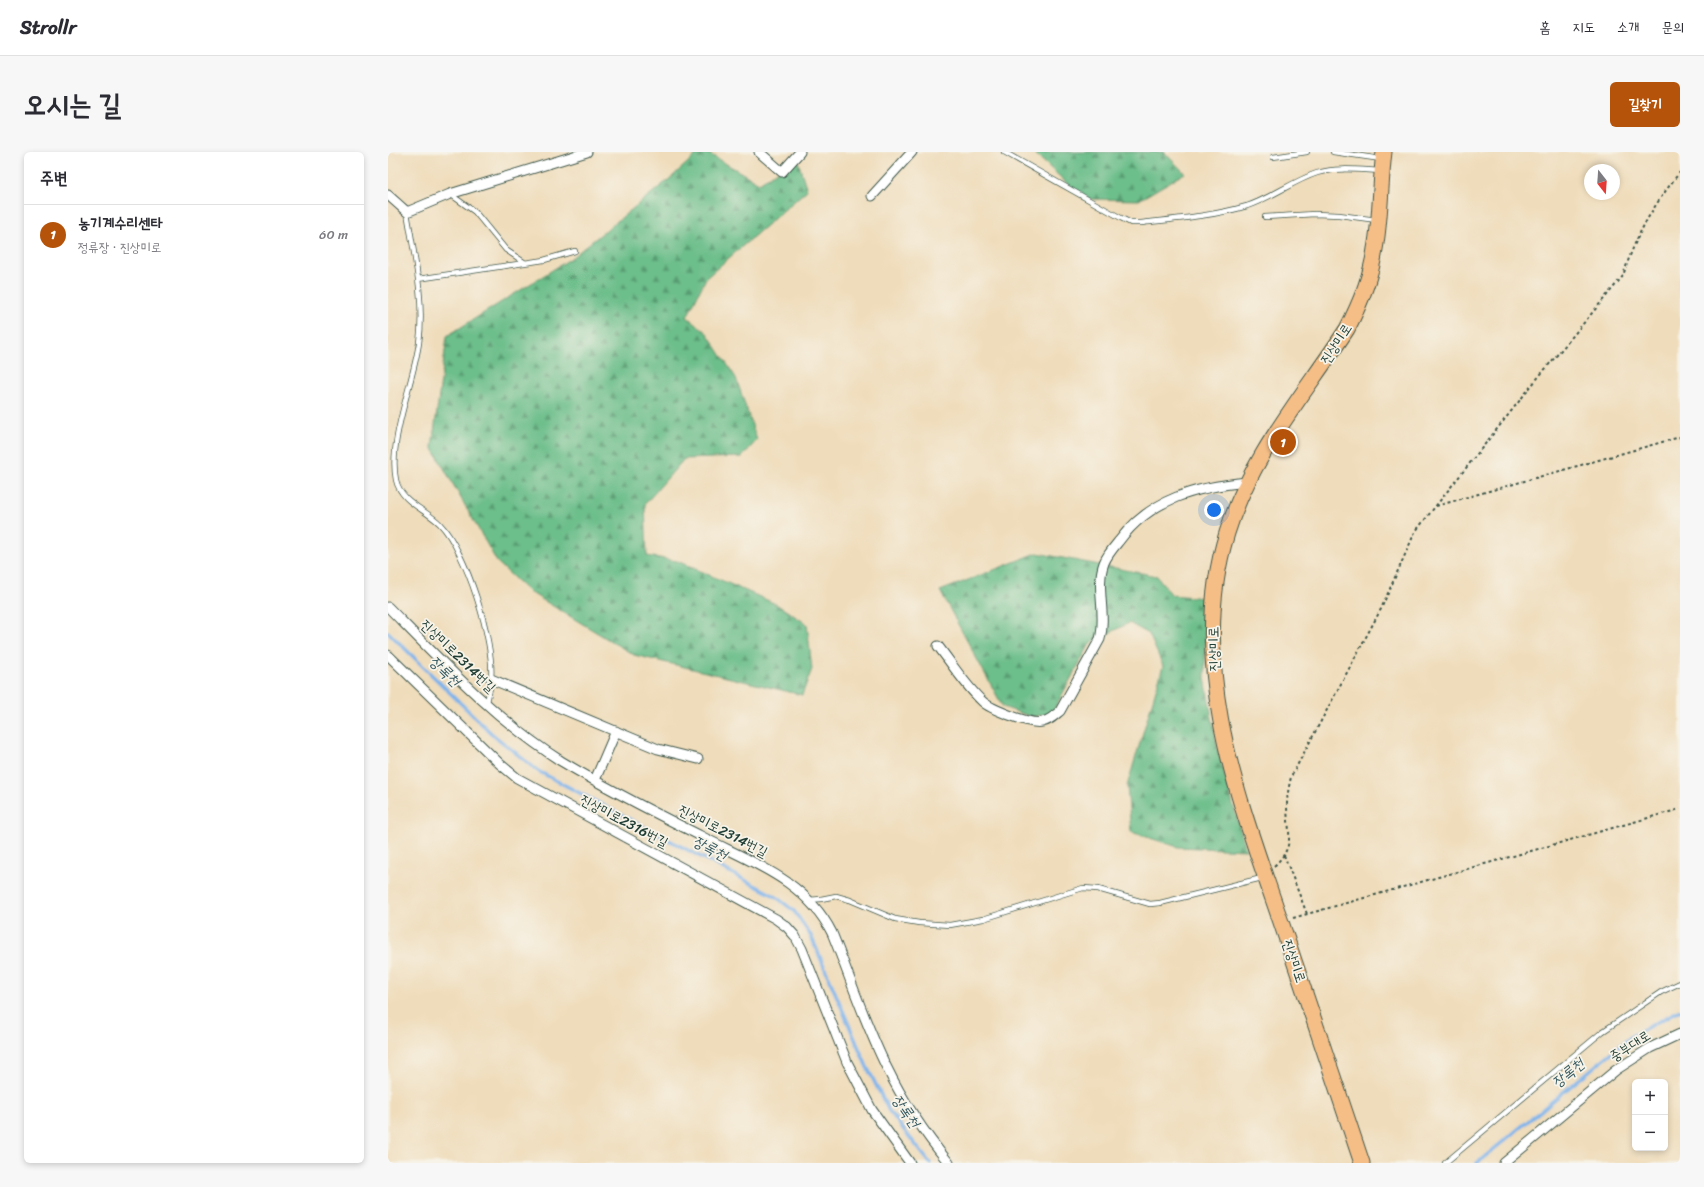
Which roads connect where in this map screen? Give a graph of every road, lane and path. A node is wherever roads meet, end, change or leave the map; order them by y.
1 (587, 152) edge
2 (758, 152) edge
3 (800, 152) edge
4 (912, 152) edge
5 (1004, 152) edge
6 (1306, 152) edge
7 (1333, 152) edge
8 (1273, 157) dead end
9 (1383, 161) edge
10 (1680, 172) edge
11 (450, 194) junction
12 (388, 195) edge
13 (872, 196) dead end
14 (407, 212) junction
15 (1266, 217) dead end
16 (1379, 220) junction
17 (575, 251) dead end
18 (524, 262) junction
19 (418, 279) junction
20 (1680, 437) edge
21 (1247, 482) junction
22 (1435, 506) junction
23 (388, 607) edge
24 (938, 646) dead end
25 (388, 655) edge
26 (492, 679) junction
27 (487, 703) junction
28 (616, 731) junction
29 (698, 759) dead end
30 (595, 780) junction
31 (1680, 810) edge
32 (1284, 856) junction
33 (1264, 877) junction
34 (809, 900) junction
35 (1307, 914) junction
36 (1281, 922) junction
37 (1680, 983) edge
38 (1680, 1034) edge
39 (910, 1163) edge
40 (948, 1163) edge
41 (1362, 1163) edge
42 (1445, 1163) edge
43 (1504, 1163) edge

1 - 11 street
2 - 3 street
4 - 13 street
5 - 9 lane
6 - 8 lane
7 - 9 lane
9 - 16 main road, 진상미로
10 - 22 path
11 - 14 street
11 - 18 lane
12 - 14 street
14 - 19 lane
15 - 16 lane
16 - 21 main road, 진상미로
17 - 18 lane
18 - 19 lane
19 - 26 lane
20 - 22 path
21 - 24 street
21 - 33 main road, 진상미로
22 - 32 path
23 - 27 street, 진상미로2314번길
25 - 39 street, 진상미로2316번길
26 - 27 lane
26 - 28 street
27 - 30 street, 진상미로2314번길
28 - 29 street
28 - 30 street
30 - 34 street, 진상미로2314번길
31 - 35 path
32 - 33 path
32 - 35 path
33 - 34 lane
33 - 36 main road, 진상미로
34 - 40 street, 진상미로2314번길
35 - 36 path
36 - 41 main road, 진상미로
37 - 42 lane
38 - 43 street, 중부대로

